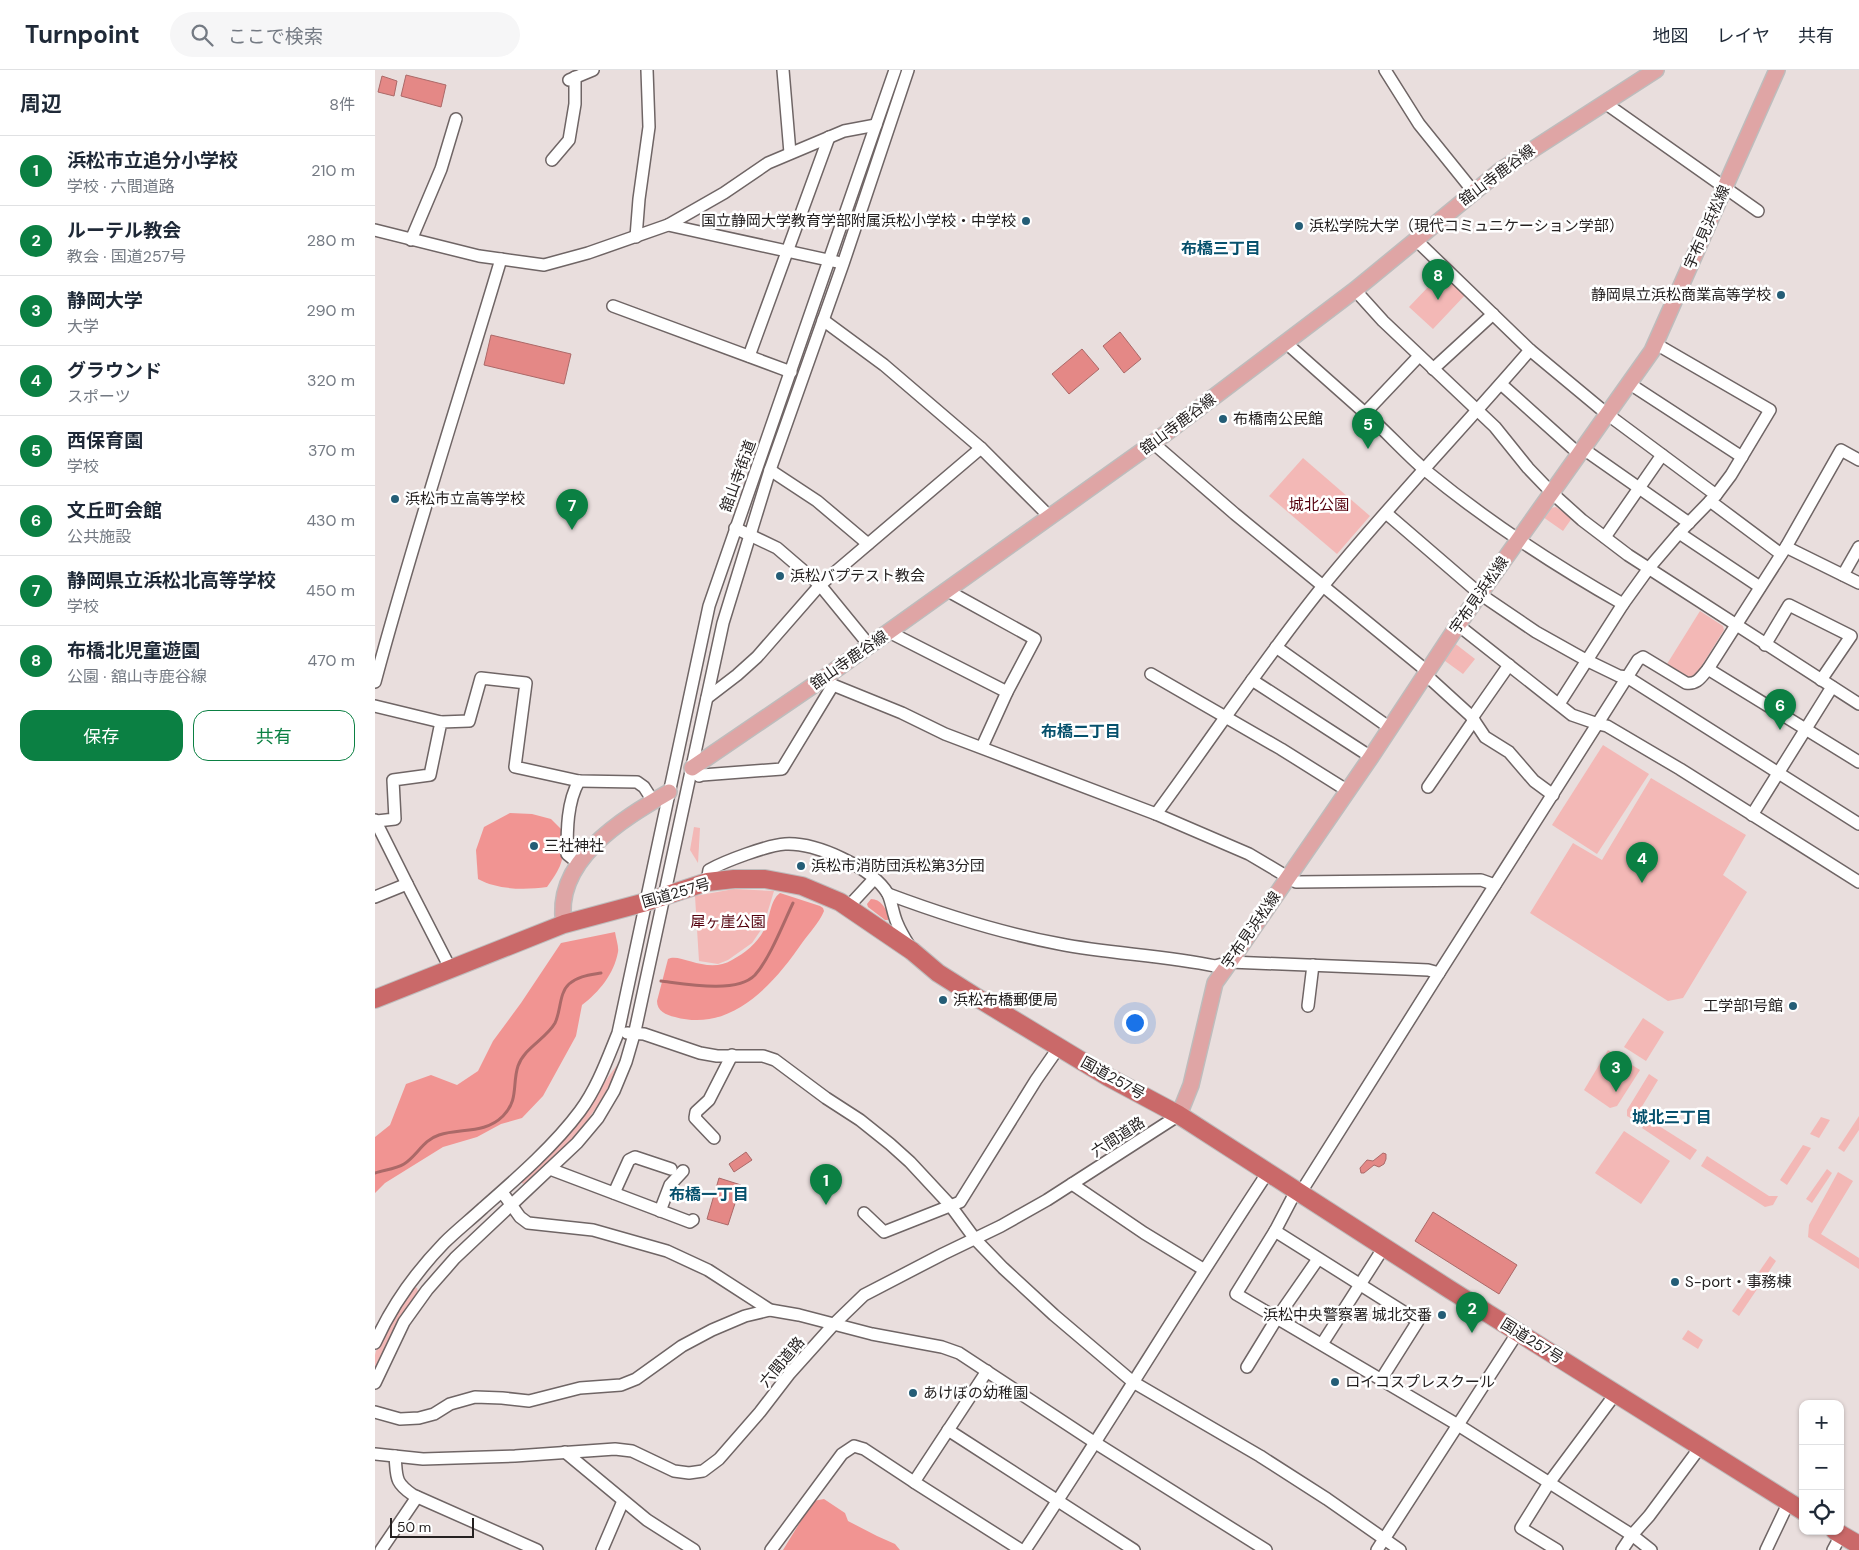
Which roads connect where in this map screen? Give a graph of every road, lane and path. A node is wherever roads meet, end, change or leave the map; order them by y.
1 (593, 70) edge
2 (647, 70) edge
3 (783, 70) edge
4 (895, 70) edge
5 (908, 70) edge
6 (1385, 70) edge
7 (1656, 70) edge
8 (1777, 70) edge
9 (1605, 103) junction
10 (456, 119) dead end
11 (877, 125) junction
12 (829, 137) junction
13 (790, 153) junction
14 (553, 160) dead end
15 (1723, 188) junction
16 (1473, 192) junction
17 (1758, 211) dead end
18 (668, 225) junction
19 (375, 230) edge
20 (636, 237) junction
21 (411, 240) junction
22 (1416, 240) junction
23 (787, 251) junction
24 (501, 259) junction
25 (831, 260) junction
26 (843, 264) junction
27 (1355, 290) junction
28 (613, 306) dead end
29 (1493, 314) junction
30 (823, 320) junction
31 (1285, 342) junction
32 (1656, 344) junction
33 (1530, 350) junction
34 (749, 356) junction
35 (1419, 356) junction
36 (1433, 369) junction
37 (791, 372) junction
38 (1501, 384) junction
39 (1630, 384) junction
40 (1478, 410) junction
41 (1365, 413) junction
42 (1607, 414) junction
43 (1153, 443) junction
44 (981, 448) junction
45 (1581, 451) junction
46 (1662, 455) junction
47 (1742, 457) junction
48 (1859, 460) edge
49 (1424, 469) junction
50 (770, 470) junction
51 (1638, 487) junction
52 (1552, 493) junction
53 (1713, 498) junction
54 (1387, 513) junction
55 (1050, 517) junction
56 (1689, 523) junction
57 (735, 528) junction
58 (1679, 533) junction
59 (750, 535) junction
60 (1605, 538) junction
61 (1518, 539) junction
62 (868, 544) junction
63 (1859, 547) edge
64 (1783, 551) junction
65 (1649, 568) junction
66 (1843, 575) junction
67 (1859, 584) edge
68 (820, 585) junction
69 (1324, 585) junction
70 (1759, 587) junction
71 (947, 591) junction
72 (1480, 594) junction
73 (1623, 604) junction
74 (1458, 625) junction
75 (1736, 625) junction
76 (889, 632) junction
77 (1855, 638) edge
78 (1765, 644) junction
79 (869, 645) junction
80 (1276, 648) junction
81 (1586, 660) junction
82 (1509, 665) junction
83 (1708, 669) junction
84 (1427, 673) junction
85 (1151, 674) dead end
86 (1627, 677) junction
87 (1252, 680) junction
88 (1821, 680) junction
89 (829, 681) junction
90 (375, 682) edge
91 (1832, 687) junction
92 (1007, 692) junction
93 (707, 698) junction
94 (1559, 704) junction
95 (1859, 704) edge
96 (375, 706) edge
97 (1226, 717) junction
98 (1473, 719) junction
99 (441, 722) junction
100 (1598, 724) junction
101 (1390, 728) junction
102 (1805, 729) junction
103 (982, 748) junction
104 (1371, 757) junction
105 (1859, 762) edge
106 (1778, 771) junction
107 (696, 772) junction
108 (579, 780) junction
109 (1428, 788) dead end
110 (1348, 791) junction
111 (669, 792) junction
112 (1553, 795) junction
113 (653, 801) junction
114 (1156, 814) junction
115 (1752, 815) junction
116 (376, 820) edge
117 (1859, 824) edge
118 (578, 863) junction
119 (1289, 876) junction
120 (873, 878) junction
121 (707, 882) junction
122 (1859, 882) edge
123 (407, 884) junction
124 (1495, 885) junction
125 (887, 894) junction
126 (664, 895) junction
127 (375, 896) edge
128 (646, 902) junction
129 (849, 907) junction
130 (564, 924) junction
131 (912, 951) junction
132 (1230, 962) junction
133 (1313, 965) junction
134 (452, 968) junction
135 (1439, 973) junction
136 (375, 999) edge
137 (1308, 1006) dead end
138 (618, 1033) junction
139 (635, 1034) junction
140 (1059, 1047) junction
141 (732, 1055) junction
142 (1179, 1115) junction
143 (714, 1138) dead end
144 (671, 1169) dead end
145 (550, 1170) junction
146 (683, 1171) dead end
147 (1268, 1172) junction
148 (1072, 1184) junction
149 (1299, 1190) junction
150 (502, 1192) junction
151 (615, 1193) junction
152 (512, 1205) junction
153 (950, 1206) junction
154 (660, 1211) junction
155 (864, 1213) dead end
156 (693, 1220) dead end
157 (1275, 1231) junction
158 (975, 1238) junction
159 (1384, 1247) junction
160 (1318, 1258) junction
161 (1203, 1269) junction
162 (1359, 1285) junction
163 (770, 1310) junction
164 (1277, 1318) junction
165 (834, 1324) junction
166 (1518, 1332) junction
167 (375, 1343) edge
168 (1322, 1344) junction
169 (1247, 1367) dead end
170 (987, 1371) junction
171 (1382, 1378) junction
172 (1133, 1382) junction
173 (375, 1383) edge
174 (1616, 1393) junction
175 (375, 1412) edge
176 (1458, 1425) junction
177 (948, 1430) junction
178 (1094, 1442) junction
179 (1701, 1446) junction
180 (565, 1452) junction
181 (375, 1454) edge
182 (395, 1456) junction
183 (915, 1482) junction
184 (1549, 1484) junction
185 (417, 1496) junction
186 (623, 1501) junction
187 (1058, 1501) junction
188 (1797, 1507) edge
189 (1632, 1535) junction
190 (1384, 1539) junction
191 (1836, 1539) edge
192 (1859, 1545) edge
193 (375, 1548) edge
194 (380, 1550) edge
195 (537, 1550) edge
196 (602, 1550) edge
197 (693, 1550) edge
198 (771, 1550) edge
199 (1023, 1550) edge
200 (1134, 1550) edge
201 (1266, 1550) edge
202 (1377, 1550) edge
203 (1400, 1550) edge
204 (1557, 1550) edge
205 (1622, 1550) edge
206 (1651, 1550) edge
207 (1766, 1550) edge

1 - 14 street
2 - 20 street
3 - 13 street
4 - 11 street, 舘山寺街道
5 - 26 street, 舘山寺街道
6 - 16 street
7 - 9 main road, 舘山寺鹿谷線
8 - 15 main road, 宇布見浜松線
9 - 15 street
9 - 16 main road, 舘山寺鹿谷線
10 - 21 street
11 - 12 street
11 - 25 street, 舘山寺街道
12 - 13 street
12 - 23 street
13 - 18 street
15 - 17 street
15 - 32 main road, 宇布見浜松線
16 - 22 main road, 舘山寺鹿谷線
18 - 20 street
18 - 23 street
19 - 21 street
20 - 24 street
21 - 24 street
22 - 27 main road, 舘山寺鹿谷線
22 - 29 street
23 - 25 street
23 - 34 street
24 - 90 street
25 - 26 street
25 - 37 street, 舘山寺街道
26 - 30 street, 舘山寺街道
27 - 31 main road, 舘山寺鹿谷線
27 - 35 street
28 - 34 street
29 - 33 street
29 - 36 street
30 - 44 street
30 - 50 street, 舘山寺街道
31 - 41 street
31 - 43 main road, 舘山寺鹿谷線
32 - 39 main road, 宇布見浜松線
32 - 47 street
33 - 38 street
33 - 42 street
34 - 37 street
35 - 36 street
35 - 41 street
36 - 40 street
37 - 57 street, 舘山寺街道
38 - 40 street
38 - 45 street
39 - 42 main road, 宇布見浜松線
39 - 47 street
40 - 49 street
40 - 52 street
41 - 49 street
42 - 45 main road, 宇布見浜松線
42 - 46 street
43 - 55 main road, 舘山寺鹿谷線
43 - 69 street
44 - 55 street
44 - 62 street
45 - 51 street
45 - 52 main road, 宇布見浜松線
46 - 51 street
46 - 53 street
47 - 53 street
48 - 64 street
49 - 54 street
49 - 61 street
50 - 59 street, 舘山寺街道
50 - 62 street
51 - 56 street
51 - 60 street
52 - 60 street
52 - 61 main road, 宇布見浜松線
53 - 56 street
53 - 64 street
54 - 69 street
54 - 72 street
55 - 71 main road, 舘山寺鹿谷線
56 - 58 street
57 - 59 street
57 - 111 street, 舘山寺街道
58 - 65 street
58 - 70 street
59 - 68 street
59 - 93 street, 舘山寺街道
60 - 65 street
61 - 72 main road, 宇布見浜松線
61 - 73 street
62 - 68 street
63 - 66 street
64 - 66 street
64 - 70 street
65 - 73 street
65 - 75 street
66 - 67 street
68 - 79 street
68 - 93 street
69 - 80 street
69 - 84 street
70 - 75 street
71 - 76 main road, 舘山寺鹿谷線
71 - 92 street
72 - 74 main road, 宇布見浜松線
72 - 81 street
73 - 81 street
74 - 82 street
74 - 84 main road, 宇布見浜松線
75 - 78 street
75 - 83 street
76 - 79 main road, 舘山寺鹿谷線
76 - 92 street
77 - 78 street
77 - 88 street
78 - 88 street
79 - 89 main road, 舘山寺鹿谷線
80 - 87 street
80 - 101 street
81 - 86 street
81 - 94 street
82 - 94 street
82 - 98 street
83 - 86 street
83 - 102 street
84 - 98 street
84 - 101 main road, 宇布見浜松線
85 - 97 street
86 - 100 street
86 - 106 street
87 - 97 street
87 - 104 street
88 - 91 street
89 - 103 street
89 - 107 main road, 舘山寺鹿谷線
89 - 107 street
91 - 95 street
91 - 102 street
92 - 103 street
93 - 107 street, 舘山寺街道
94 - 100 street
96 - 99 street
97 - 110 street
97 - 114 street
98 - 109 street
98 - 112 street
99 - 108 street
99 - 116 street
100 - 112 street
100 - 115 street
101 - 104 main road, 宇布見浜松線
102 - 105 street
102 - 106 street
103 - 114 street
104 - 110 main road, 宇布見浜松線
106 - 115 street
106 - 117 street
107 - 126 street, 舘山寺街道
108 - 113 street
108 - 118 street
110 - 119 main road, 宇布見浜松線
111 - 113 main road
111 - 128 street, 舘山寺街道
112 - 124 street
113 - 118 main road
114 - 119 street
115 - 122 street
116 - 123 street
118 - 130 main road
119 - 124 street
119 - 132 main road, 宇布見浜松線
120 - 121 street
120 - 125 street
120 - 129 street
121 - 126 highway, 国道257号
121 - 129 highway, 国道257号
123 - 127 street
123 - 134 street
124 - 135 street
125 - 131 street
125 - 132 street
126 - 128 highway, 国道257号
126 - 139 street, 舘山寺街道
128 - 130 highway, 国道257号
128 - 138 street, 舘山寺街道
129 - 131 highway, 国道257号
130 - 134 highway, 国道257号
131 - 140 highway, 国道257号
132 - 133 street
132 - 142 main road, 宇布見浜松線
133 - 135 street
133 - 137 street
134 - 136 highway, 国道257号
135 - 149 street
138 - 139 street
138 - 150 street, 舘山寺街道
139 - 141 street
139 - 145 street, 舘山寺街道
140 - 142 highway, 国道257号
140 - 153 street
141 - 143 street
141 - 153 street
142 - 147 highway, 国道257号
142 - 148 street, 六間道路
144 - 151 street
145 - 151 street
145 - 152 street, 舘山寺街道
146 - 154 street
147 - 149 highway, 国道257号
147 - 161 street
148 - 158 street, 六間道路
148 - 161 street
149 - 157 street
149 - 159 highway, 国道257号
150 - 152 street
150 - 167 street, 舘山寺街道
151 - 154 street
152 - 163 street
152 - 173 street, 舘山寺街道
153 - 155 street
153 - 158 street
154 - 156 street
157 - 160 street
157 - 164 street
158 - 165 street, 六間道路
158 - 172 street
159 - 162 street
159 - 166 highway, 国道257号
160 - 162 street
160 - 164 street
161 - 172 street
162 - 168 street
162 - 171 street
163 - 165 street
163 - 175 street
164 - 168 street
164 - 169 street
165 - 170 street
165 - 180 street, 六間道路
166 - 174 highway, 国道257号
166 - 176 street
168 - 171 street
170 - 177 street
170 - 178 street
171 - 176 street
172 - 178 street
172 - 190 street
174 - 179 highway, 国道257号
174 - 184 street
176 - 184 street
176 - 190 street
177 - 183 street
177 - 187 street
178 - 187 street
178 - 201 street
179 - 188 highway, 国道257号
179 - 189 street
180 - 182 street, 六間道路
180 - 186 street
181 - 182 street, 六間道路
182 - 185 street
183 - 198 street
183 - 199 street
184 - 189 street
184 - 204 street
185 - 194 street
185 - 195 street
186 - 196 street
186 - 197 street
187 - 199 street
187 - 200 street
188 - 207 street
189 - 205 street
189 - 206 street
190 - 202 street
190 - 203 street
191 - 192 highway
193 - 194 street

